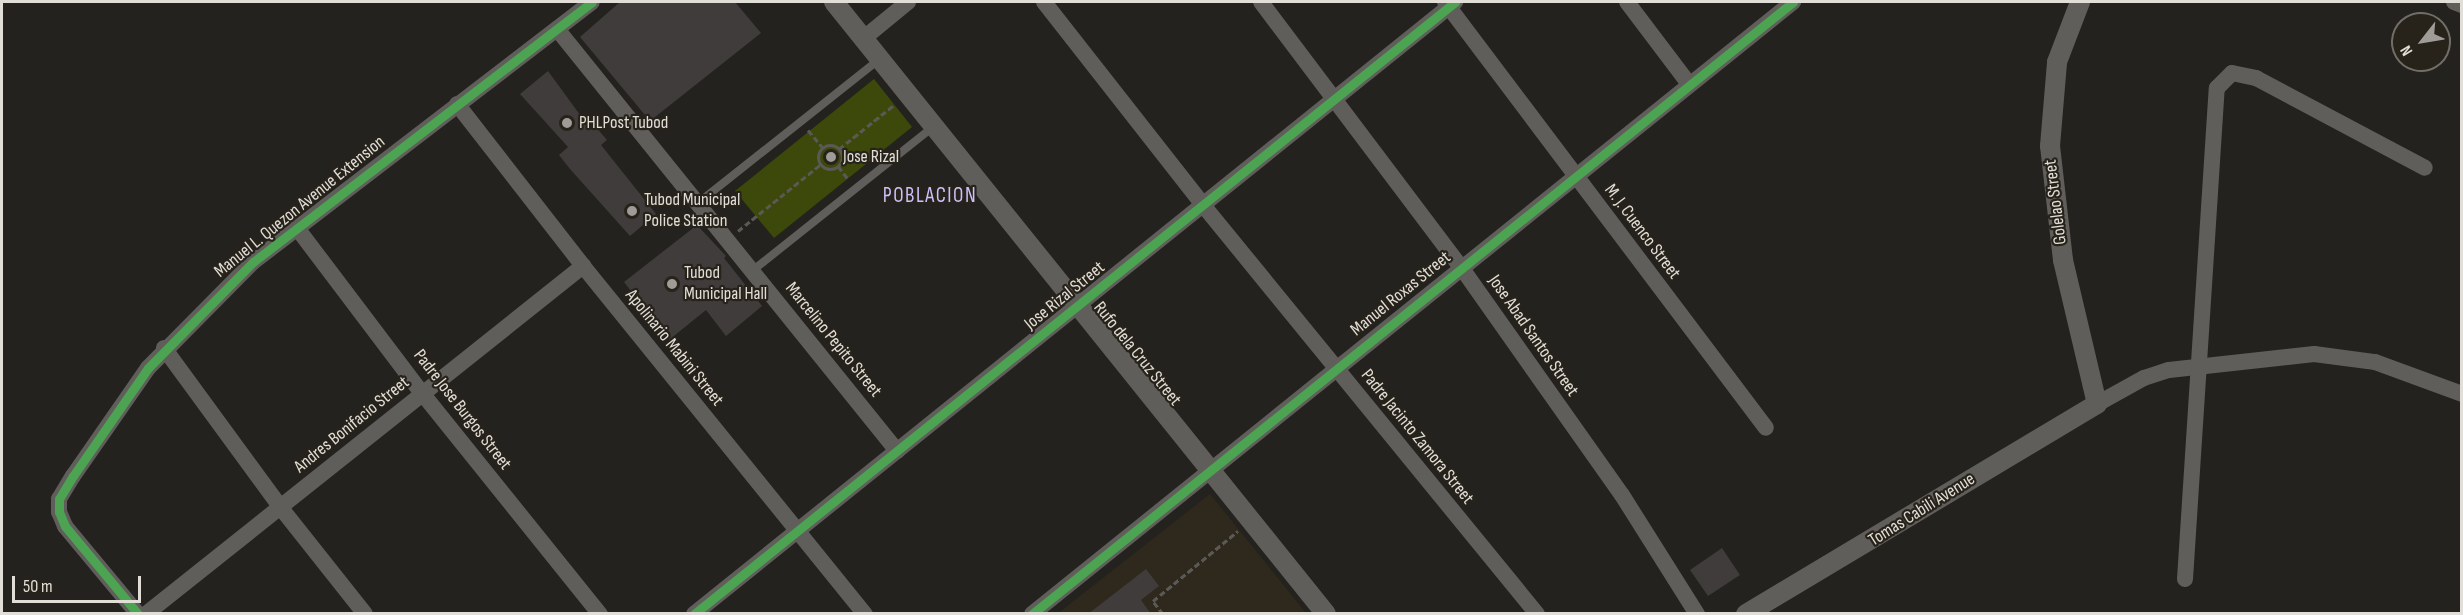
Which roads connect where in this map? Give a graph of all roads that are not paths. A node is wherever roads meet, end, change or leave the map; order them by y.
1 (592, 2) edge
2 (834, 2) edge
3 (908, 2) edge
4 (1044, 2) edge
5 (1261, 2) edge
6 (1627, 2) edge
7 (1793, 2) edge
8 (2080, 2) edge
9 (2454, 2) edge
10 (1450, 3) edge
11 (2462, 5) edge
12 (557, 29) junction
13 (864, 38) junction
14 (881, 59) junction
15 (1689, 84) junction
16 (1333, 99) junction
17 (458, 104) junction
18 (934, 126) junction
19 (2425, 168) dead end
20 (1576, 176) junction
21 (698, 203) junction
22 (1203, 205) junction
23 (297, 228) junction
24 (583, 266) junction
25 (1461, 267) junction
26 (752, 271) junction
27 (1077, 307) junction
28 (164, 348) junction
29 (2199, 364) junction
30 (1335, 368) junction
31 (422, 393) junction
32 (2462, 394) edge
33 (2097, 404) junction
34 (1766, 428) dead end
35 (897, 451) junction
36 (1210, 471) junction
37 (281, 508) junction
38 (796, 531) junction
39 (2185, 579) dead end
40 (138, 614) edge
41 (147, 614) edge
42 (365, 614) edge
43 (600, 614) edge
44 (694, 614) edge
45 (865, 614) edge
46 (1032, 614) edge
47 (1326, 614) edge
48 (1537, 614) edge
49 (1697, 614) edge
50 (1746, 614) edge

1 - 12 street, Manuel L. Quezon Avenue Extension
2 - 13 street, Rufo dela Cruz Street
3 - 13 street
4 - 22 street, Padre Jacinto Zamora Street
5 - 16 street, Jose Abad Santos Street
6 - 15 street
7 - 15 street, Manuel Roxas Street
8 - 33 street, Golelao Street
9 - 11 street
10 - 16 street, Jose Rizal Street
10 - 20 street, M. J. Cuenco Street
12 - 17 street, Manuel L. Quezon Avenue Extension
12 - 21 street, Marcelino Pepito Street
13 - 14 street, Rufo dela Cruz Street
14 - 18 street, Rufo dela Cruz Street
14 - 21 lane
15 - 20 street, Manuel Roxas Street
16 - 22 street, Jose Rizal Street
16 - 25 street, Jose Abad Santos Street
17 - 23 street, Manuel L. Quezon Avenue Extension
17 - 24 street, Apolinario Mabini Street
18 - 26 lane
18 - 27 street, Rufo dela Cruz Street
19 - 29 street
20 - 25 street, Manuel Roxas Street
20 - 34 street, M. J. Cuenco Street
21 - 26 street, Marcelino Pepito Street
22 - 27 street, Jose Rizal Street
22 - 30 street, Padre Jacinto Zamora Street
23 - 28 street, Manuel L. Quezon Avenue Extension
23 - 31 street, Padre Jose Burgos Street
24 - 31 street, Andres Bonifacio Street
24 - 38 street, Apolinario Mabini Street
25 - 30 street, Manuel Roxas Street
25 - 49 street, Jose Abad Santos Street
26 - 35 street, Marcelino Pepito Street
27 - 35 street, Jose Rizal Street
27 - 36 street, Rufo dela Cruz Street
28 - 37 street
28 - 40 street, Manuel L. Quezon Avenue Extension
29 - 32 street
29 - 33 street
29 - 39 street
30 - 36 street, Manuel Roxas Street
30 - 48 street, Padre Jacinto Zamora Street
31 - 37 street, Andres Bonifacio Street
31 - 43 street, Padre Jose Burgos Street
33 - 50 street, Tomas Cabili Avenue
35 - 38 street, Jose Rizal Street
36 - 46 street, Manuel Roxas Street
36 - 47 street, Rufo dela Cruz Street
37 - 41 street, Andres Bonifacio Street
37 - 42 street
38 - 44 street, Jose Rizal Street
38 - 45 street, Apolinario Mabini Street

